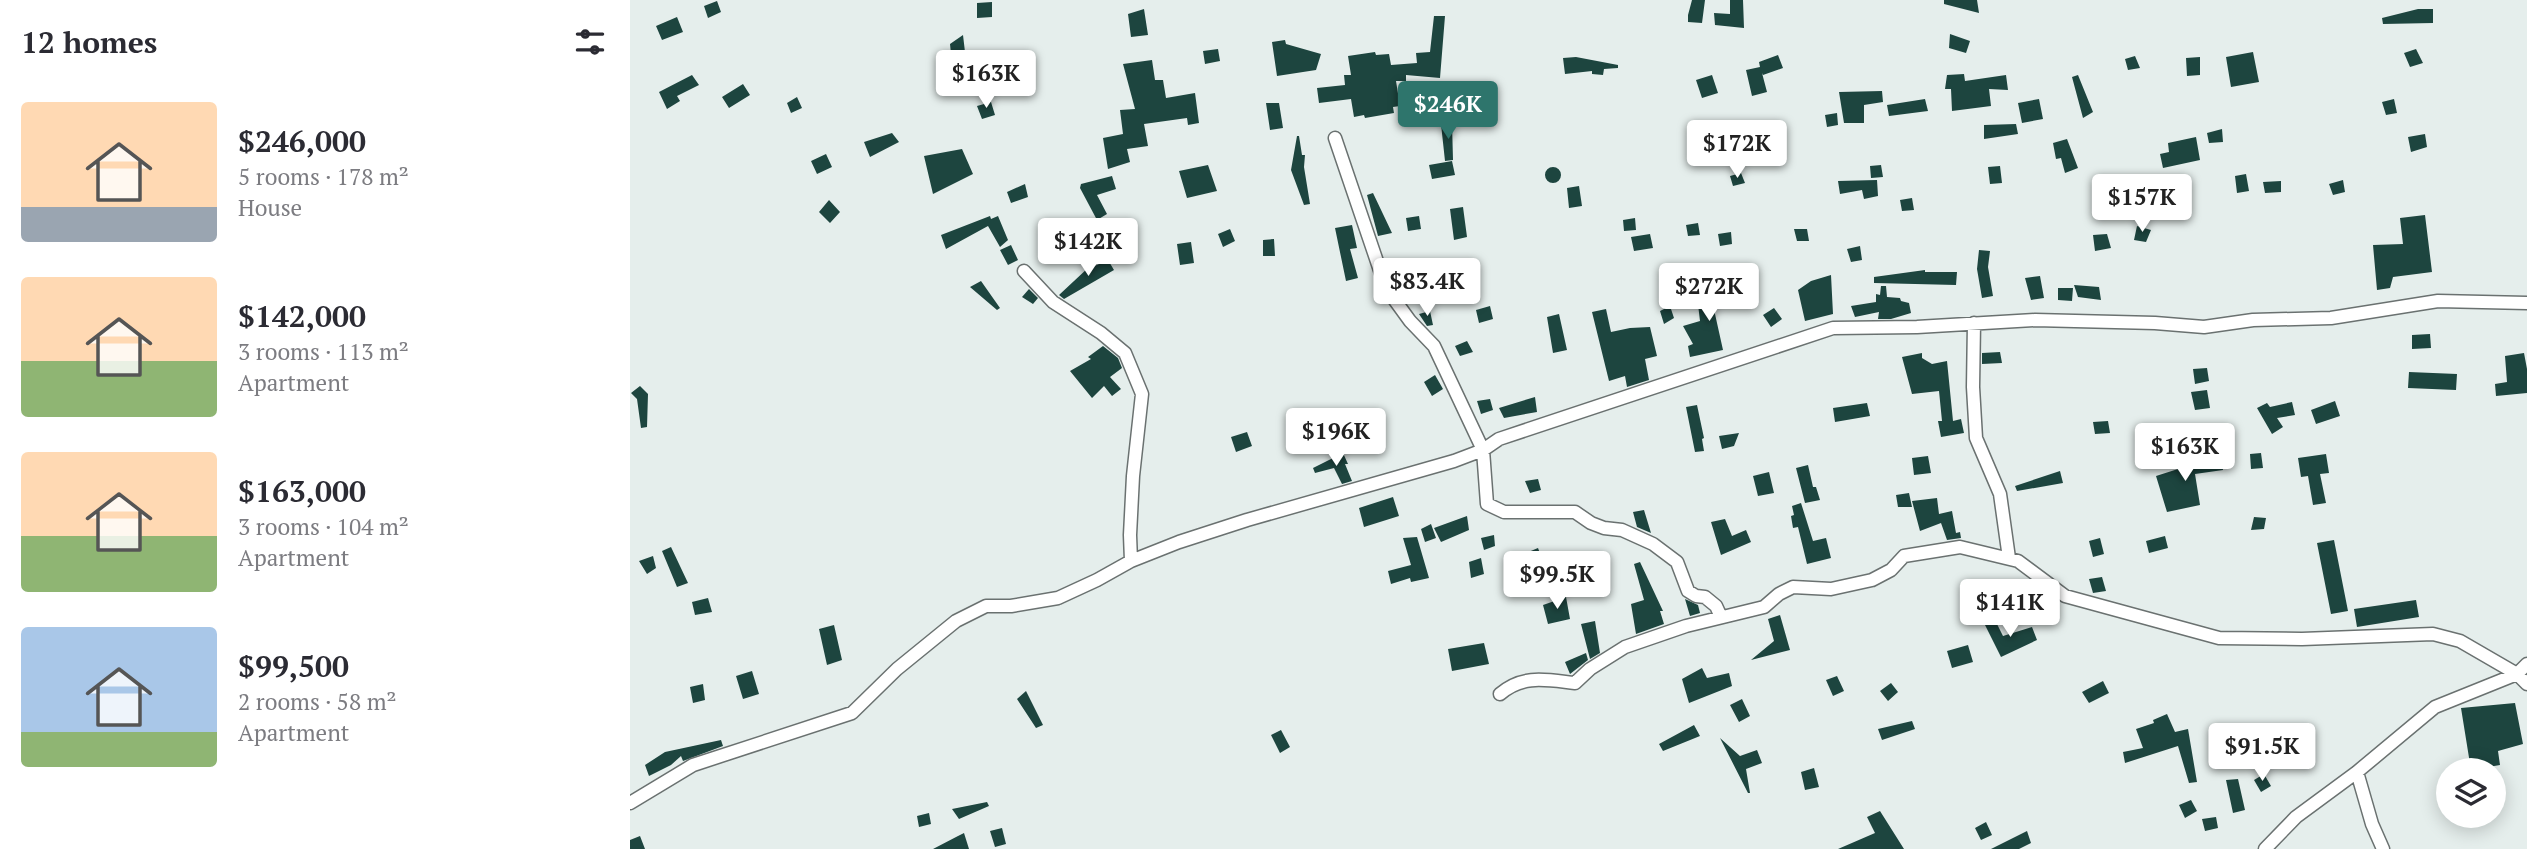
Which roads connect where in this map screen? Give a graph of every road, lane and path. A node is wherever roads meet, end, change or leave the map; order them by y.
1 (1335, 138) dead end
2 (1024, 271) dead end
3 (2527, 303) edge
4 (1974, 323) junction
5 (1483, 450) junction
6 (2009, 558) junction
7 (1131, 561) junction
8 (1721, 617) junction
9 (2527, 664) edge
10 (2516, 674) junction
11 (2527, 684) edge
12 (1500, 694) dead end
13 (2357, 772) junction
14 (630, 803) edge
15 (2265, 849) edge
16 (2383, 849) edge

1 - 5 street
2 - 7 street
3 - 4 street
4 - 5 street
4 - 6 street
5 - 7 street
5 - 8 street
6 - 8 street
6 - 10 street
7 - 14 street
8 - 12 street
9 - 10 street
10 - 11 street
10 - 13 street
13 - 15 street
13 - 16 street

